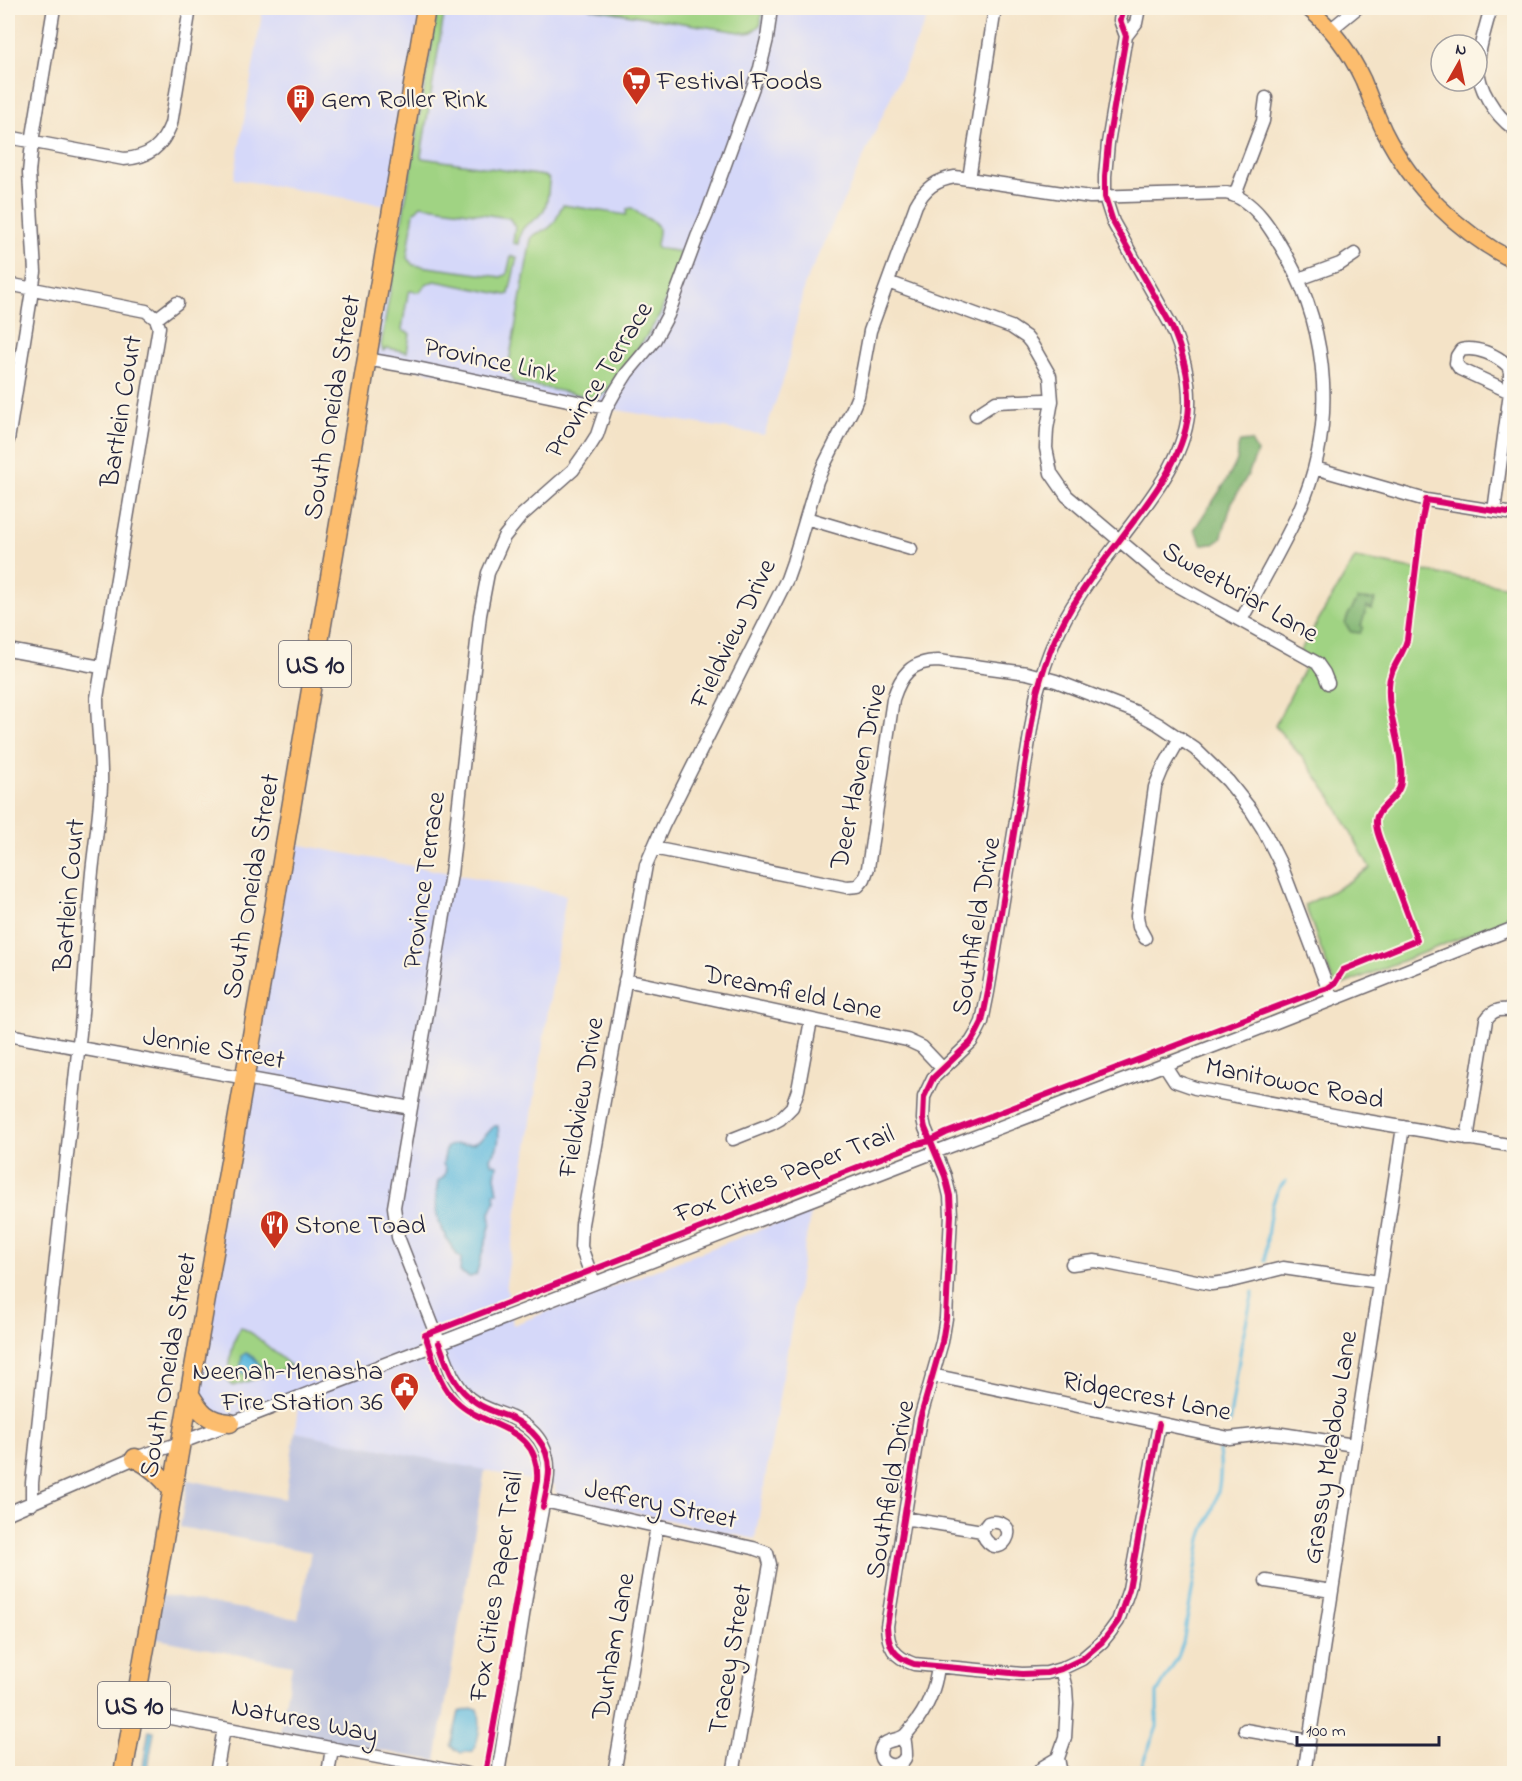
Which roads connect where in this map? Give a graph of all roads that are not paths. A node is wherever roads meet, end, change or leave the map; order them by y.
1 (54, 8) edge
2 (190, 8) edge
3 (426, 8) edge
4 (771, 8) edge
5 (995, 8) edge
6 (1123, 8) edge
7 (1139, 8) edge
8 (1308, 8) edge
9 (1357, 8) edge
10 (1491, 8) edge
11 (1330, 30) junction
12 (1126, 36) junction
13 (1266, 98) dead end
14 (1515, 129) edge
15 (8, 137) edge
16 (32, 142) junction
17 (969, 178) junction
18 (1235, 195) junction
19 (1105, 197) junction
20 (1356, 254) dead end
21 (1515, 261) edge
22 (1299, 279) junction
23 (888, 282) junction
24 (8, 284) edge
25 (32, 289) junction
26 (177, 303) dead end
27 (156, 319) junction
28 (366, 359) junction
29 (1510, 392) junction
30 (1052, 401) junction
31 (606, 408) junction
32 (976, 415) dead end
33 (8, 440) edge
34 (1315, 468) junction
35 (1494, 511) junction
36 (1515, 514) edge
37 (806, 519) junction
38 (1119, 541) junction
39 (911, 549) dead end
40 (1241, 620) junction
41 (8, 650) edge
42 (102, 667) junction
43 (1041, 676) junction
44 (1328, 683) dead end
45 (1180, 738) junction
46 (653, 848) junction
47 (1515, 928) edge
48 (1145, 938) dead end
49 (625, 980) junction
50 (1332, 999) junction
51 (1515, 1011) edge
52 (811, 1020) junction
53 (8, 1035) edge
54 (78, 1048) junction
55 (1164, 1064) junction
56 (942, 1068) junction
57 (244, 1077) junction
58 (411, 1107) junction
59 (1403, 1128) junction
60 (732, 1139) dead end
61 (1467, 1139) junction
62 (1515, 1146) edge
63 (935, 1152) junction
64 (1072, 1264) dead end
65 (1379, 1282) junction
66 (594, 1283) junction
67 (439, 1343) junction
68 (932, 1375) junction
69 (189, 1393) junction
70 (230, 1423) junction
71 (1159, 1424) junction
72 (180, 1443) junction
73 (1354, 1445) junction
74 (135, 1458) junction
75 (172, 1490) junction
76 (544, 1501) junction
77 (32, 1504) junction
78 (8, 1513) edge
79 (904, 1518) junction
80 (657, 1526) junction
81 (982, 1531) dead end
82 (767, 1553) joint
83 (1266, 1581) dead end
84 (1332, 1591) junction
85 (938, 1667) junction
86 (1061, 1669) junction
87 (133, 1711) junction
88 (224, 1728) junction
89 (1245, 1730) dead end
90 (904, 1737) dead end
91 (1309, 1741) junction
92 (332, 1748) junction
93 (1058, 1758) junction
94 (123, 1773) edge
95 (216, 1773) edge
96 (328, 1773) edge
97 (468, 1773) edge
98 (498, 1773) edge
99 (614, 1773) edge
100 (733, 1773) edge
101 (1037, 1773) edge
102 (1061, 1773) edge
103 (1304, 1773) edge

1 - 16 street
2 - 16 street
3 - 28 highway, South Oneida Street / US 10
4 - 31 street, Province Terrace
5 - 17 street
6 - 12 street, Southfield Drive
7 - 12 street, Southfield Drive
8 - 11 main road
9 - 11 street
10 - 14 street
11 - 21 main road
12 - 19 street, Southfield Drive
13 - 18 street
15 - 16 street
16 - 25 street
17 - 19 street, Fieldview Drive
17 - 23 street, Fieldview Drive
18 - 19 street, Fieldview Drive
18 - 22 street
19 - 38 street, Southfield Drive
20 - 22 street
22 - 34 street
23 - 30 street, Sweetbriar Lane
23 - 37 street, Fieldview Drive
24 - 25 street
25 - 27 street
25 - 33 street
26 - 27 street, Bartlein Court
27 - 42 street, Bartlein Court
28 - 31 street, Province Link
28 - 57 highway, South Oneida Street / US 10
29 - 29 street
29 - 35 street
30 - 32 street
30 - 38 street, Sweetbriar Lane
31 - 58 street, Province Terrace
34 - 35 street
34 - 40 street
35 - 36 street
37 - 39 street
37 - 46 street, Fieldview Drive
38 - 40 street, Sweetbriar Lane
38 - 43 street, Southfield Drive
40 - 44 street, Sweetbriar Lane
41 - 42 street
42 - 54 street, Bartlein Court
43 - 45 street, Deer Haven Drive
43 - 46 street, Deer Haven Drive
43 - 56 street, Southfield Drive
45 - 48 street
45 - 50 street, Deer Haven Drive
46 - 49 street, Fieldview Drive
47 - 50 street
49 - 52 street, Dreamfield Lane
49 - 66 street, Fieldview Drive
50 - 55 street
51 - 61 street
52 - 56 street, Dreamfield Lane
52 - 60 street
53 - 54 street, Jennie Street
54 - 57 street, Jennie Street
54 - 77 street, Bartlein Court
55 - 59 street, Manitowoc Road
55 - 63 street
56 - 63 street, Southfield Drive
57 - 58 street, Jennie Street
57 - 69 highway, South Oneida Street / US 10
58 - 67 street, Province Terrace
59 - 61 street, Manitowoc Road
59 - 65 street, Grassy Meadow Lane
61 - 62 street, Manitowoc Road
63 - 66 street
63 - 68 street, Southfield Drive
64 - 65 street
65 - 73 street, Grassy Meadow Lane
66 - 67 street
67 - 70 street
67 - 76 street, Province Terrace
68 - 71 street, Ridgecrest Lane
68 - 79 street, Southfield Drive
69 - 70 highway
69 - 72 highway, South Oneida Street / US 10
70 - 72 street
71 - 73 street, Ridgecrest Lane
71 - 86 street, Southfield Drive
72 - 74 street
72 - 75 highway, South Oneida Street / US 10
73 - 84 street, Grassy Meadow Lane
74 - 75 highway
74 - 77 street
75 - 87 highway, South Oneida Street / US 10
76 - 80 street, Jeffery Street
76 - 98 street, Province Terrace
77 - 78 street
79 - 81 street
79 - 85 street, Southfield Drive
80 - 82 street, Jeffery Street
80 - 99 street, Durham Lane
82 - 100 street, Tracey Street
83 - 84 street
84 - 91 street, Grassy Meadow Lane
85 - 86 street, Southfield Drive
85 - 90 street
86 - 93 street
87 - 88 street, Natures Way
87 - 94 highway, South Oneida Street / US 10
88 - 92 street, Natures Way
88 - 95 street
89 - 91 street
91 - 103 street, Grassy Meadow Lane
92 - 96 street
92 - 97 street, Natures Way
93 - 101 street
93 - 102 street

